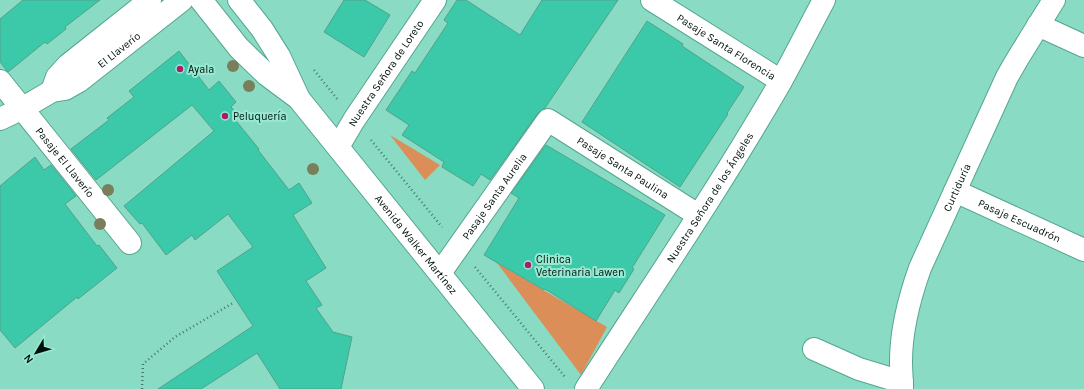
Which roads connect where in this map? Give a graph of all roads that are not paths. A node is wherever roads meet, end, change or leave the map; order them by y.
1 (150, 0) edge
2 (182, 0) edge
3 (201, 0) edge
4 (239, 0) edge
5 (436, 0) edge
6 (652, 0) edge
7 (824, 0) edge
8 (1054, 0) edge
9 (1038, 25) junction
10 (1084, 46) edge
11 (0, 80) edge
12 (781, 81) junction
13 (52, 91) junction
14 (299, 99) junction
15 (23, 108) junction
16 (0, 119) edge
17 (548, 120) joint
18 (338, 147) junction
19 (955, 192) junction
20 (698, 215) junction
21 (130, 243) dead end
22 (1084, 250) edge
23 (440, 273) junction
24 (814, 349) dead end
25 (902, 385) edge
26 (578, 386) edge
27 (533, 389) edge

1 - 13 street, El Llaverío
2 - 13 street, El Llaverío
3 - 14 street, Avenida Walker Martínez
4 - 14 street, Avenida Walker Martínez
5 - 18 street, Nuestra Señora de Loreto
6 - 12 street, Pasaje Santa Florencia
7 - 12 street, Nuestra Señora de los Ángeles
8 - 9 street, Curtiduría
9 - 10 street
9 - 19 street, Curtiduría
11 - 15 street, Pasaje El Llaverío
12 - 20 street, Nuestra Señora de los Ángeles
13 - 15 street, El Llaverío
14 - 18 street, Avenida Walker Martínez
15 - 16 street, El Llaverío
15 - 21 street, Pasaje El Llaverío
17 - 20 street, Pasaje Santa Paulina
17 - 23 street, Pasaje Santa Aurelia
18 - 23 street, Avenida Walker Martínez
19 - 22 street, Pasaje Escuadrón
19 - 25 street, Curtiduría
20 - 26 street, Nuestra Señora de los Ángeles
23 - 27 street, Avenida Walker Martínez
24 - 25 street

